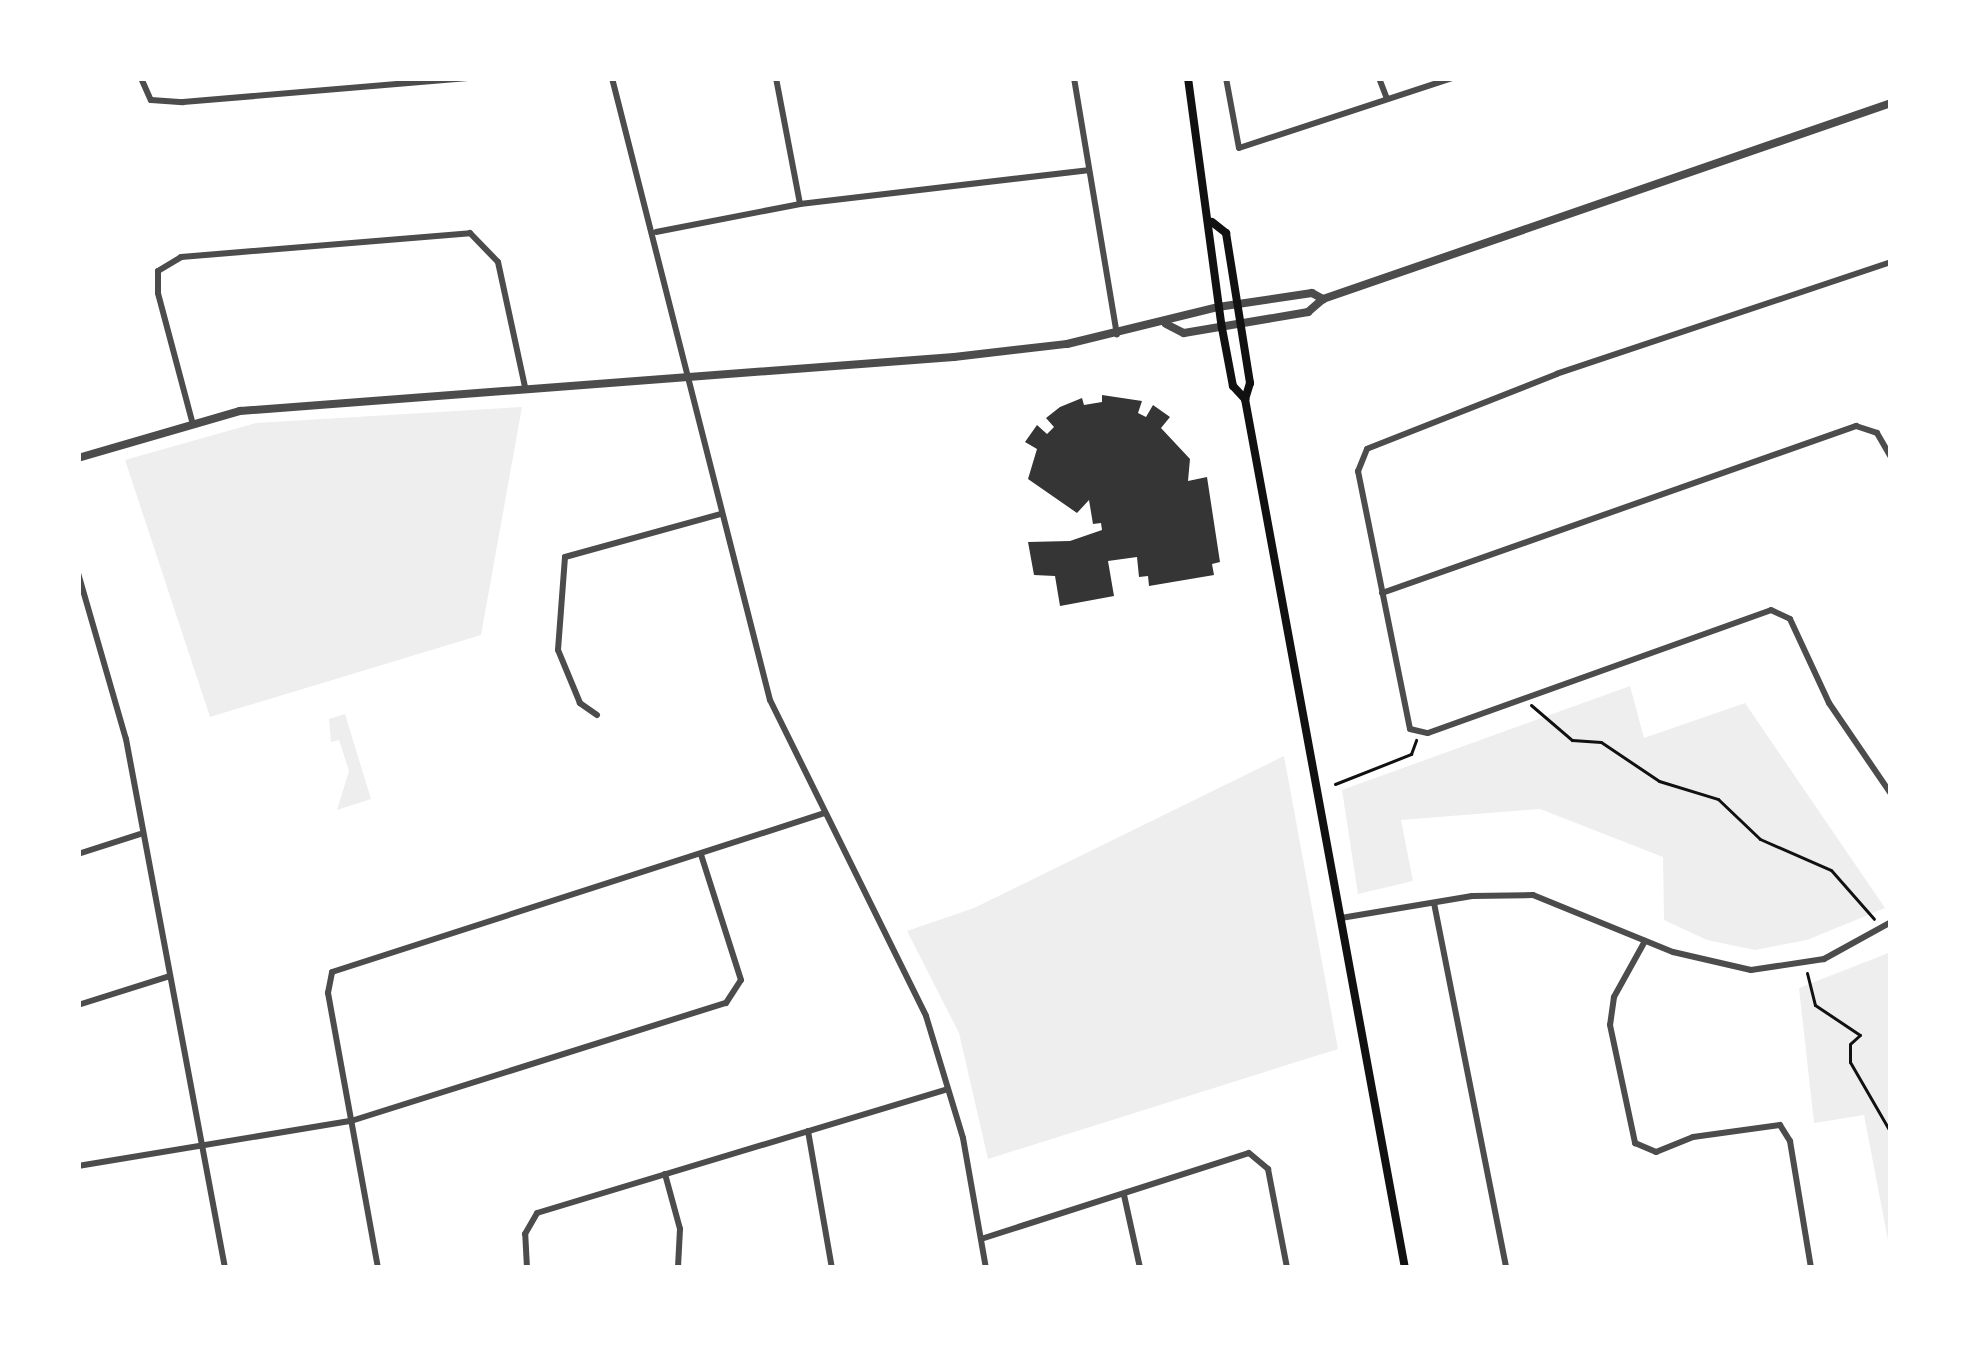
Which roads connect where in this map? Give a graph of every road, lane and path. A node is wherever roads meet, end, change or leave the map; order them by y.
1 (141, 78) edge
2 (456, 78) edge
3 (471, 78) edge
4 (612, 78) edge
5 (776, 78) edge
6 (1074, 78) edge
7 (1187, 78) edge
8 (1226, 78) edge
9 (1379, 78) edge
10 (1452, 78) edge
11 (1387, 99) junction
12 (1891, 103) edge
13 (1088, 170) junction
14 (800, 204) junction
15 (1212, 222) junction
16 (656, 232) junction
17 (1891, 262) edge
18 (1323, 299) junction
19 (1237, 304) junction
20 (1218, 307) junction
21 (1166, 324) junction
22 (1240, 325) junction
23 (1222, 328) junction
24 (1117, 334) junction
25 (690, 375) junction
26 (525, 387) junction
27 (1245, 399) junction
28 (192, 421) junction
29 (1891, 457) edge
30 (78, 458) edge
31 (721, 514) junction
32 (78, 574) edge
33 (1382, 593) junction
34 (1525, 700) junction
35 (597, 716) dead end
36 (1419, 733) junction
37 (1335, 784) dead end
38 (1891, 794) edge
39 (825, 813) junction
40 (140, 834) junction
41 (78, 854) edge
42 (701, 855) junction
43 (1434, 903) junction
44 (1337, 919) junction
45 (1891, 922) edge
46 (1880, 928) junction
47 (1645, 941) junction
48 (1806, 964) junction
49 (170, 976) junction
50 (78, 1005) edge
51 (949, 1089) junction
52 (352, 1121) junction
53 (808, 1131) junction
54 (1891, 1133) edge
55 (202, 1147) junction
56 (78, 1166) edge
57 (665, 1174) junction
58 (1124, 1195) junction
59 (981, 1239) junction
60 (224, 1268) edge
61 (378, 1268) edge
62 (527, 1268) edge
63 (678, 1268) edge
64 (832, 1268) edge
65 (986, 1268) edge
66 (1140, 1268) edge
67 (1287, 1268) edge
68 (1405, 1268) edge
69 (1506, 1268) edge
70 (1811, 1268) edge

1 - 2 street
2 - 3 street
4 - 16 street
5 - 14 street
6 - 13 street
7 - 15 main road
8 - 11 street
9 - 11 street
10 - 11 street
12 - 18 street
13 - 14 street
13 - 24 street
14 - 16 street
15 - 19 main road
15 - 20 main road
16 - 25 street
17 - 33 street
18 - 19 street
18 - 22 street
19 - 20 street
19 - 22 main road
20 - 21 street
20 - 23 main road
21 - 23 street
21 - 24 street
22 - 23 street
22 - 27 main road
23 - 27 main road
24 - 25 street
25 - 26 street
25 - 31 street
26 - 28 street
26 - 28 street
27 - 44 main road
28 - 30 street
29 - 33 street
31 - 35 street
31 - 39 street
32 - 40 street
33 - 36 street
34 - 36 street
34 - 38 street
34 - 46 path
36 - 37 path
39 - 42 street
39 - 51 street
40 - 41 street
40 - 49 street
42 - 52 street
42 - 52 street
43 - 44 street
43 - 47 street
43 - 69 street
44 - 68 main road
45 - 46 street
46 - 48 street
47 - 48 street
47 - 70 street
48 - 54 path
49 - 50 street
49 - 55 street
51 - 53 street
51 - 59 street
52 - 55 street
52 - 61 street
53 - 57 street
53 - 64 street
55 - 56 street
55 - 60 street
57 - 62 street
57 - 63 street
58 - 59 street
58 - 66 street
58 - 67 street
59 - 65 street

